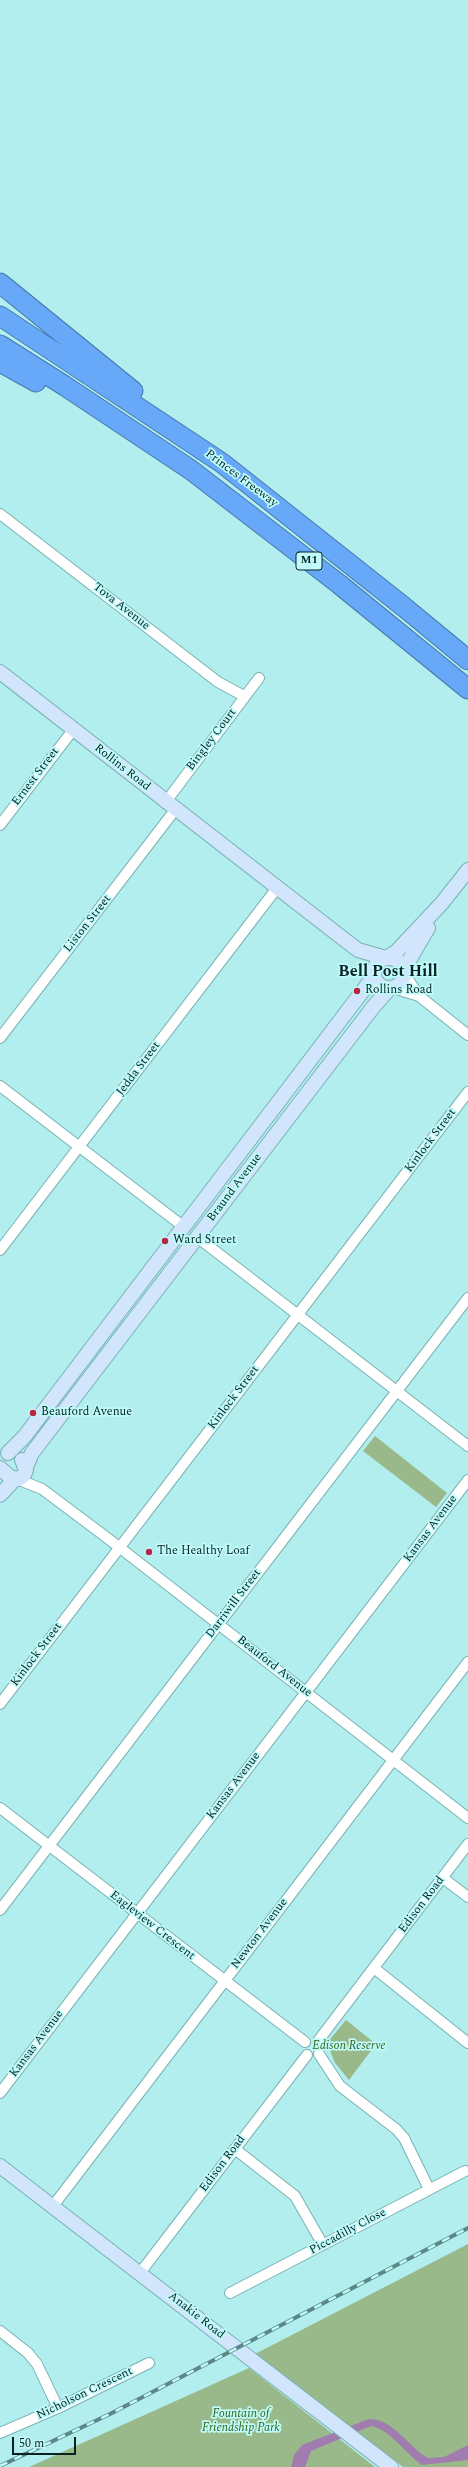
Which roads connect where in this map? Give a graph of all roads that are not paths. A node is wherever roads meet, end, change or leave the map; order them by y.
1 (0, 284) edge
2 (0, 316) edge
3 (0, 345) edge
4 (0, 362) edge
5 (145, 439) junction
6 (222, 463) junction
7 (0, 514) edge
8 (468, 660) edge
9 (0, 672) edge
10 (259, 678) dead end
11 (468, 689) edge
12 (244, 696) junction
13 (73, 730) junction
14 (170, 806) junction
15 (0, 825) edge
16 (468, 870) edge
17 (277, 888) junction
18 (442, 903) junction
19 (358, 950) junction
20 (387, 958) junction
21 (403, 972) junction
22 (374, 975) junction
23 (391, 988) junction
24 (419, 996) junction
25 (468, 1035) edge
26 (0, 1038) edge
27 (0, 1086) edge
28 (468, 1092) edge
29 (80, 1147) junction
30 (184, 1227) junction
31 (197, 1237) junction
32 (0, 1250) edge
33 (468, 1298) edge
34 (298, 1315) junction
35 (397, 1391) junction
36 (468, 1446) edge
37 (4, 1454) edge
38 (0, 1468) edge
39 (21, 1474) junction
40 (468, 1480) edge
41 (0, 1495) edge
42 (120, 1548) junction
43 (218, 1624) junction
44 (468, 1662) edge
45 (306, 1692) junction
46 (0, 1704) edge
47 (394, 1759) junction
48 (0, 1808) edge
49 (468, 1818) edge
50 (468, 1844) edge
51 (49, 1846) junction
52 (443, 1878) junction
53 (468, 1897) edge
54 (0, 1910) edge
55 (137, 1914) junction
56 (374, 1968) junction
57 (224, 1982) junction
58 (318, 2041) junction
59 (305, 2042) junction
60 (468, 2043) edge
61 (318, 2054) junction
62 (306, 2055) junction
63 (0, 2092) edge
64 (235, 2149) junction
65 (0, 2166) edge
66 (465, 2171) dead end
67 (430, 2189) junction
68 (53, 2206) junction
69 (323, 2245) junction
70 (140, 2273) junction
71 (230, 2293) dead end
72 (0, 2331) edge
73 (148, 2363) dead end
74 (58, 2408) junction
75 (0, 2433) edge
76 (391, 2467) edge

1 - 6 highway
2 - 6 highway, Princes Freeway / M1
3 - 5 highway, Princes Freeway / M1
4 - 5 highway
5 - 11 highway, Princes Freeway / M1
6 - 8 highway, Princes Freeway / M1
7 - 12 street, Tova Avenue
9 - 13 street, Rollins Road
10 - 12 street, Bingley Court
12 - 14 street, Bingley Court
13 - 14 street, Rollins Road
13 - 15 street, Ernest Street
14 - 17 street, Rollins Road
14 - 26 street, Liston Street
16 - 18 street
17 - 19 street, Rollins Road
17 - 29 street, Jedda Street
18 - 20 street
18 - 21 street
19 - 20 street, Rollins Road
19 - 22 street, Rollins Road
20 - 21 street
20 - 22 street
21 - 23 street
21 - 24 street
22 - 23 street
22 - 30 street, Braund Avenue
23 - 24 street
23 - 31 street, Braund Avenue
24 - 25 street
27 - 29 street
28 - 34 street, Kinlock Street
29 - 30 street
29 - 32 street, Jedda Street
30 - 31 street
30 - 37 street, Braund Avenue
31 - 34 street
31 - 39 street, Braund Avenue
33 - 35 street, Darriwill Street
34 - 35 street
34 - 42 street, Kinlock Street
35 - 36 street
35 - 43 street, Darriwill Street
37 - 39 street
38 - 39 street
39 - 41 street, Braund Avenue
39 - 42 street, Beauford Avenue
40 - 45 street, Kansas Avenue
42 - 43 street, Beauford Avenue
42 - 46 street, Kinlock Street
43 - 45 street, Beauford Avenue
43 - 51 street, Darriwill Street
44 - 47 street, Newton Avenue
45 - 47 street, Beauford Avenue
45 - 55 street, Kansas Avenue
47 - 49 street, Beauford Avenue
47 - 57 street, Newton Avenue
48 - 51 street, Eagleview Crescent
50 - 52 street, Edison Road
51 - 54 street, Darriwill Street
51 - 55 street, Eagleview Crescent
52 - 53 street
52 - 56 street, Edison Road
55 - 57 street, Eagleview Crescent
55 - 63 street, Kansas Avenue
56 - 58 street, Edison Road
56 - 60 street
57 - 59 street, Eagleview Crescent
57 - 68 street, Newton Avenue
58 - 59 street
58 - 61 street
59 - 62 street
61 - 62 street
61 - 67 street
62 - 64 street, Edison Road
64 - 69 street
64 - 70 street, Edison Road
65 - 68 street, Anakie Road
66 - 67 street, Piccadilly Close
67 - 69 street, Piccadilly Close
68 - 70 street, Anakie Road
69 - 71 street, Piccadilly Close
70 - 76 street, Anakie Road
72 - 74 street
73 - 74 street, Nicholson Crescent
74 - 75 street, Nicholson Crescent

